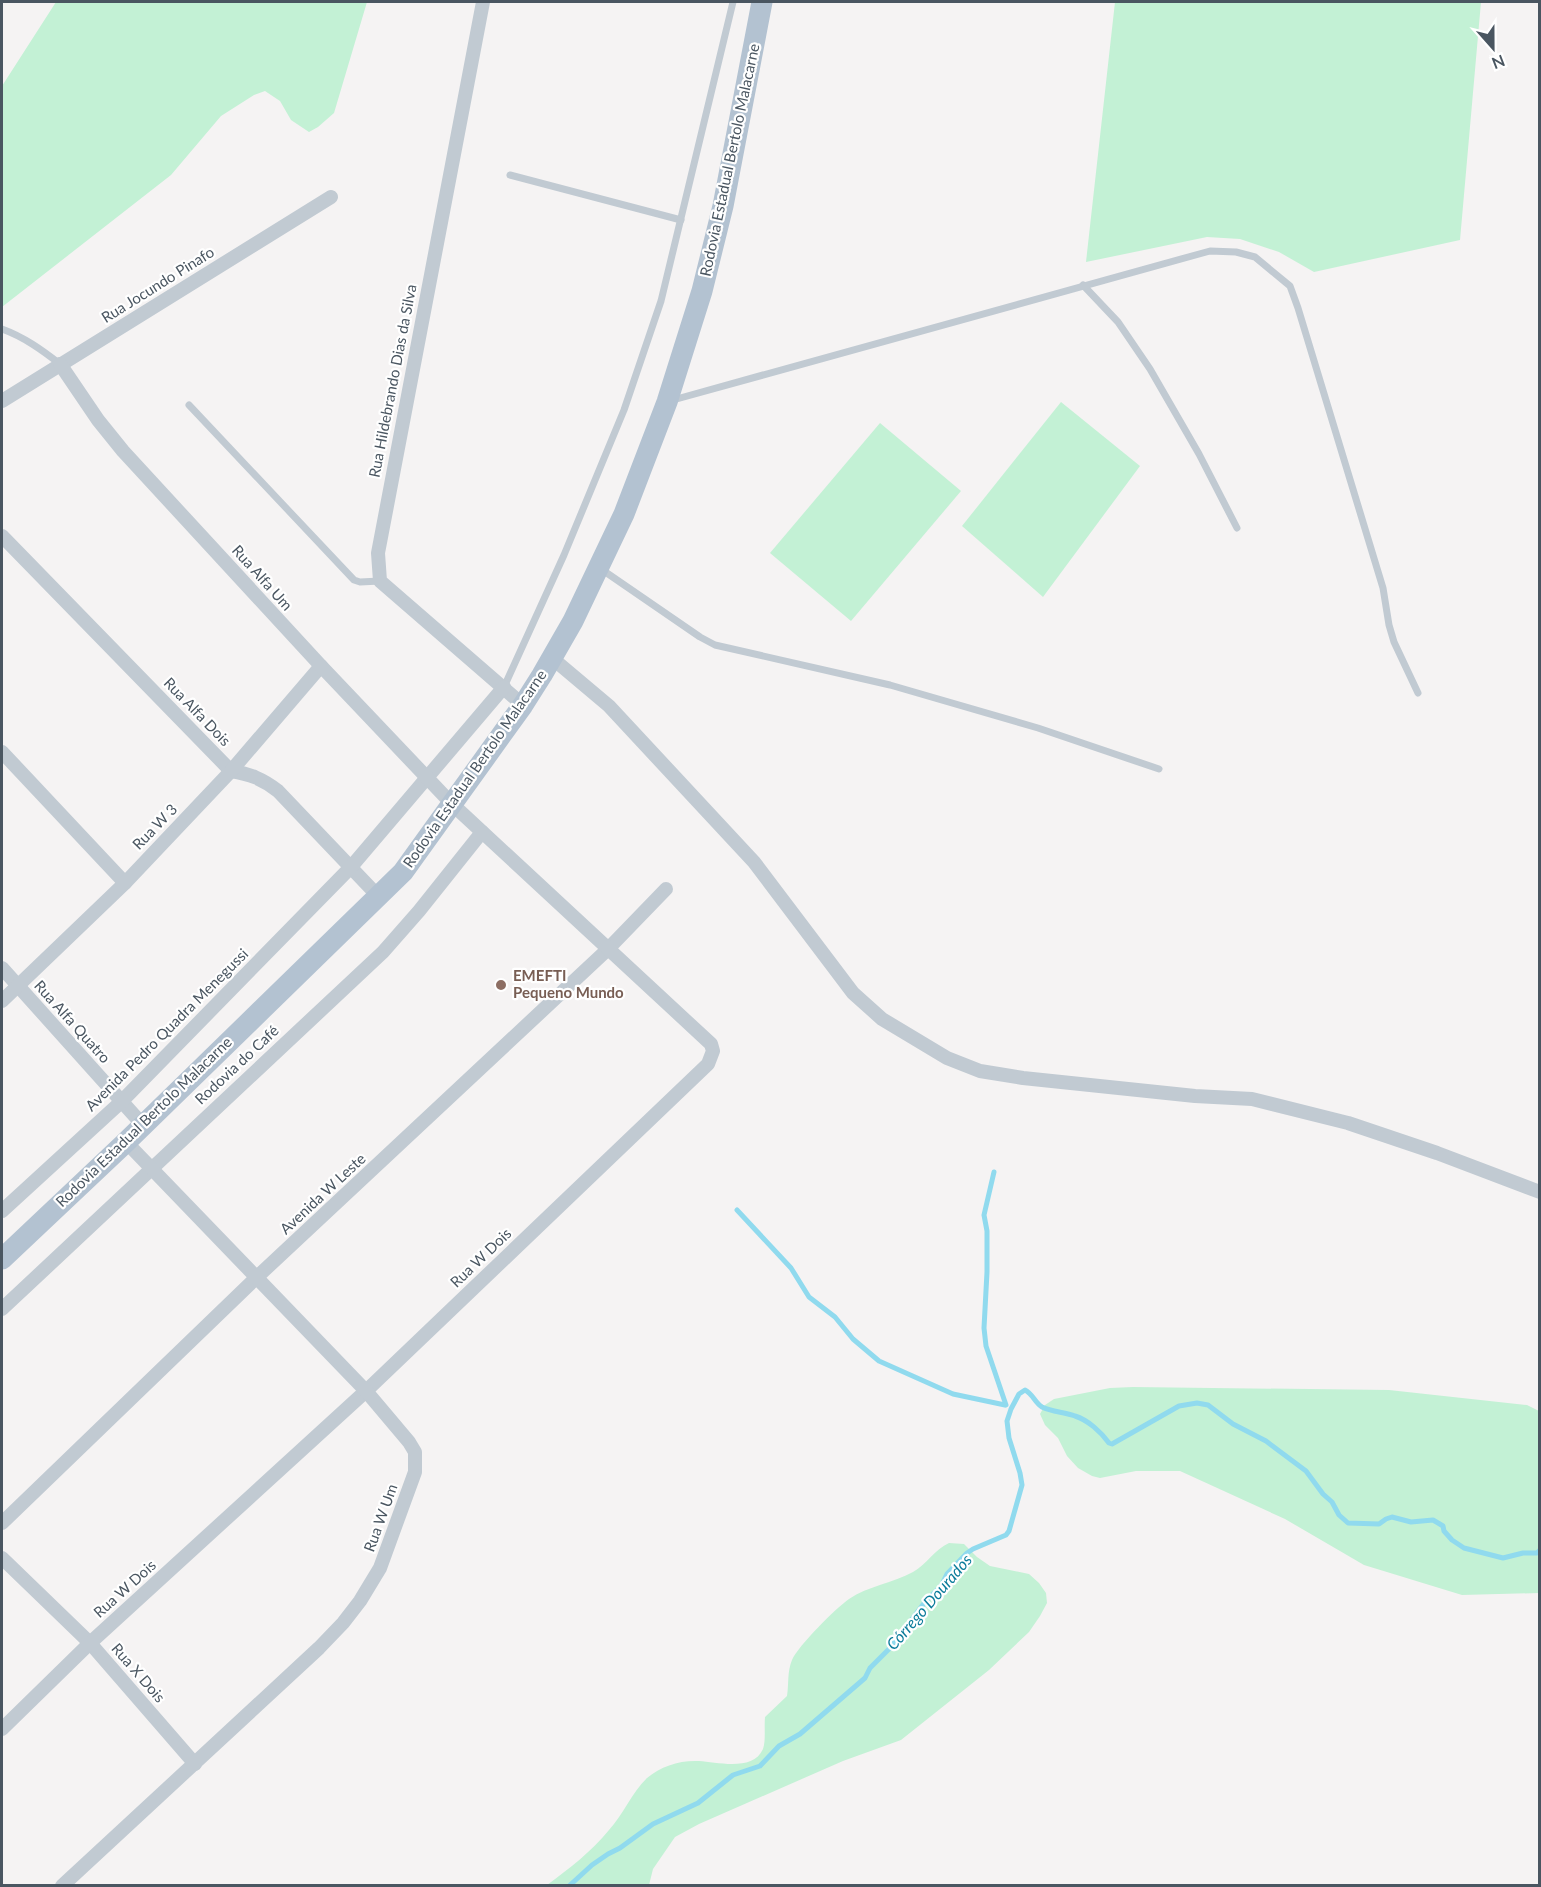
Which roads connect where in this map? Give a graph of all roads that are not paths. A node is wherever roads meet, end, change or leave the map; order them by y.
1 (483, 2) edge
2 (733, 2) edge
3 (762, 2) edge
4 (510, 175) dead end
5 (331, 197) dead end
6 (681, 220) junction
7 (1083, 285) junction
8 (2, 329) edge
9 (60, 364) junction
10 (2, 401) edge
11 (668, 402) junction
12 (189, 405) dead end
13 (1238, 528) dead end
14 (2, 536) edge
15 (599, 567) junction
16 (380, 581) junction
17 (552, 658) junction
18 (321, 666) junction
19 (504, 687) junction
20 (1418, 693) dead end
21 (523, 705) junction
22 (2, 752) edge
23 (1159, 769) dead end
24 (231, 771) junction
25 (427, 777) junction
26 (452, 804) junction
27 (482, 832) junction
28 (351, 867) junction
29 (125, 883) junction
30 (666, 889) dead end
31 (379, 897) junction
32 (607, 950) junction
33 (2, 968) edge
34 (18, 986) junction
35 (2, 1001) edge
36 (121, 1102) junction
37 (142, 1124) junction
38 (126, 1142) junction
39 (151, 1167) junction
40 (1539, 1192) edge
41 (2, 1211) edge
42 (2, 1259) edge
43 (257, 1277) junction
44 (2, 1309) edge
45 (366, 1392) junction
46 (2, 1523) edge
47 (2, 1558) edge
48 (90, 1643) junction
49 (2, 1729) edge
50 (195, 1764) junction
51 (62, 1886) edge

1 - 16 street, Rua Hildebrando Dias da Silva
2 - 6 lane
3 - 11 main road, Rodovia Estadual Bertolo Malacarne
4 - 6 lane
5 - 9 street, Rua Jocundo Pinafo
6 - 19 lane
7 - 11 lane
7 - 13 lane
7 - 20 lane
8 - 9 lane
9 - 10 street, Rua Jocundo Pinafo
9 - 18 street, Rua Alfa Um
11 - 15 main road, Rodovia Estadual Bertolo Malacarne
12 - 16 lane
14 - 24 street, Rua Alfa Dois
15 - 17 main road, Rodovia Estadual Bertolo Malacarne
15 - 23 lane
16 - 19 street
17 - 21 main road, Rodovia Estadual Bertolo Malacarne
17 - 40 street
18 - 24 street, Rua W 3
18 - 25 street, Rua Alfa Um
19 - 21 street
19 - 25 street, Avenida Pedro Quadra Menegussi
21 - 26 main road, Rodovia Estadual Bertolo Malacarne
22 - 29 street
24 - 28 street, Rua Alfa Dois
24 - 29 street, Rua W 3
25 - 26 street, Rua Alfa Um
25 - 28 street, Avenida Pedro Quadra Menegussi
26 - 27 street, Rua W Dois
26 - 31 main road, Rodovia Estadual Bertolo Malacarne
27 - 32 street, Rua W Dois
27 - 39 street, Rodovia do Café
28 - 31 street, Rua Alfa Dois
28 - 36 street, Avenida Pedro Quadra Menegussi
29 - 34 street, Rua W 3
30 - 32 street, Avenida W Leste
31 - 37 main road, Rodovia Estadual Bertolo Malacarne
32 - 43 street, Avenida W Leste
32 - 45 street, Rua W Dois
33 - 34 street, Rua Alfa Quatro
34 - 35 street, Rua W 3
34 - 36 street, Rua Alfa Quatro
36 - 37 street, Rua Alfa Quatro
36 - 41 street, Avenida Pedro Quadra Menegussi
37 - 38 main road, Rodovia Estadual Bertolo Malacarne
38 - 39 street, Rua W Um
38 - 42 main road, Rodovia Estadual Bertolo Malacarne
39 - 43 street, Rua W Um
39 - 44 street, Rodovia do Café
43 - 45 street, Rua W Um
43 - 46 street, Avenida W Leste
45 - 48 street, Rua W Dois
45 - 50 street, Rua W Um
47 - 48 street, Rua X Dois
48 - 49 street, Rua W Dois
48 - 50 street, Rua X Dois
50 - 51 street, Rua W Um

